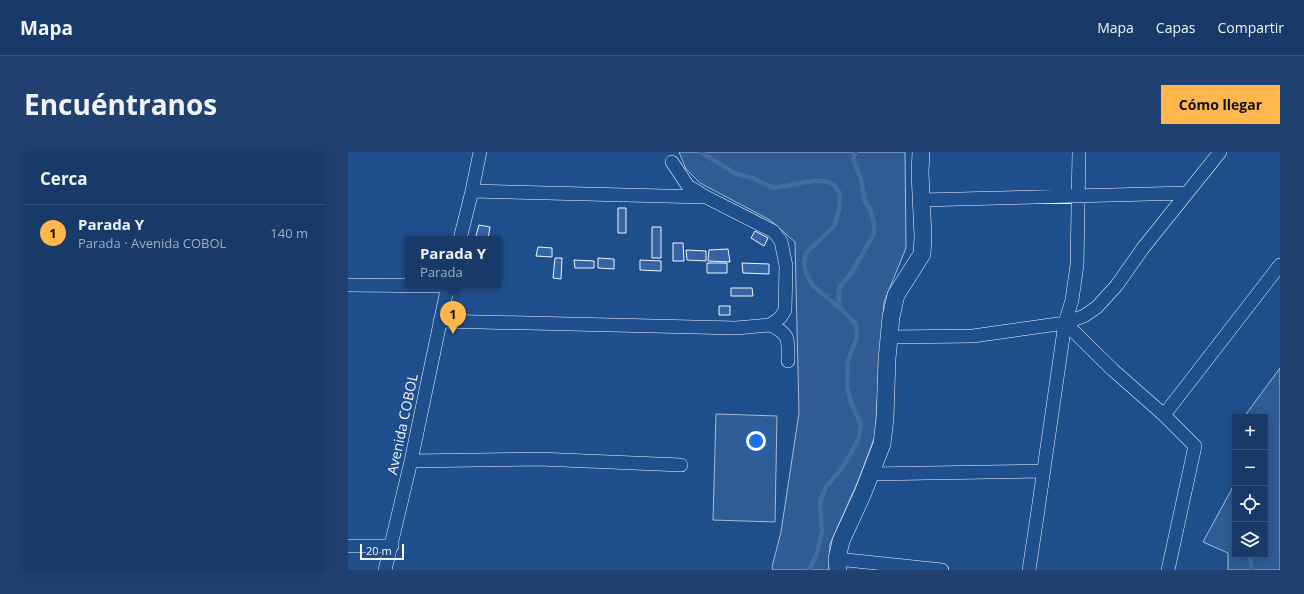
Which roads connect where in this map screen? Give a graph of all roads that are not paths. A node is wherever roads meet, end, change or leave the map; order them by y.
1 (480, 152) edge
2 (921, 152) edge
3 (1079, 152) edge
4 (1220, 152) edge
5 (669, 157) edge
6 (472, 191) junction
7 (1187, 193) junction
8 (680, 196) junction
9 (1079, 196) junction
10 (706, 197) junction
11 (921, 200) junction
12 (461, 236) edge
13 (1280, 264) edge
14 (405, 285) edge
15 (348, 286) edge
16 (447, 288) edge
17 (440, 321) junction
18 (1065, 323) junction
19 (770, 325) junction
20 (889, 337) junction
21 (788, 361) dead end
22 (1164, 415) junction
23 (411, 461) junction
24 (681, 465) dead end
25 (1044, 471) junction
26 (870, 474) junction
27 (348, 546) edge
28 (392, 546) junction
29 (838, 564) edge
30 (386, 570) edge
31 (942, 570) edge
32 (1029, 570) edge
33 (1168, 570) edge

1 - 6 street
2 - 11 street
3 - 9 street
4 - 7 street
5 - 8 street
5 - 10 street
6 - 8 street
6 - 12 street
7 - 9 street
7 - 18 street
8 - 10 street
9 - 11 street
9 - 18 street
10 - 19 street
11 - 20 street
13 - 22 street
14 - 15 street
16 - 17 street, Avenida COBOL
17 - 19 street
17 - 23 street, Avenida COBOL
18 - 20 street
18 - 22 street
18 - 25 street
19 - 21 street
20 - 26 street
22 - 33 street
23 - 24 street
23 - 28 street, Avenida COBOL
25 - 26 street
25 - 32 street
26 - 29 street
27 - 28 street
28 - 30 street, Avenida COBOL
29 - 31 street

